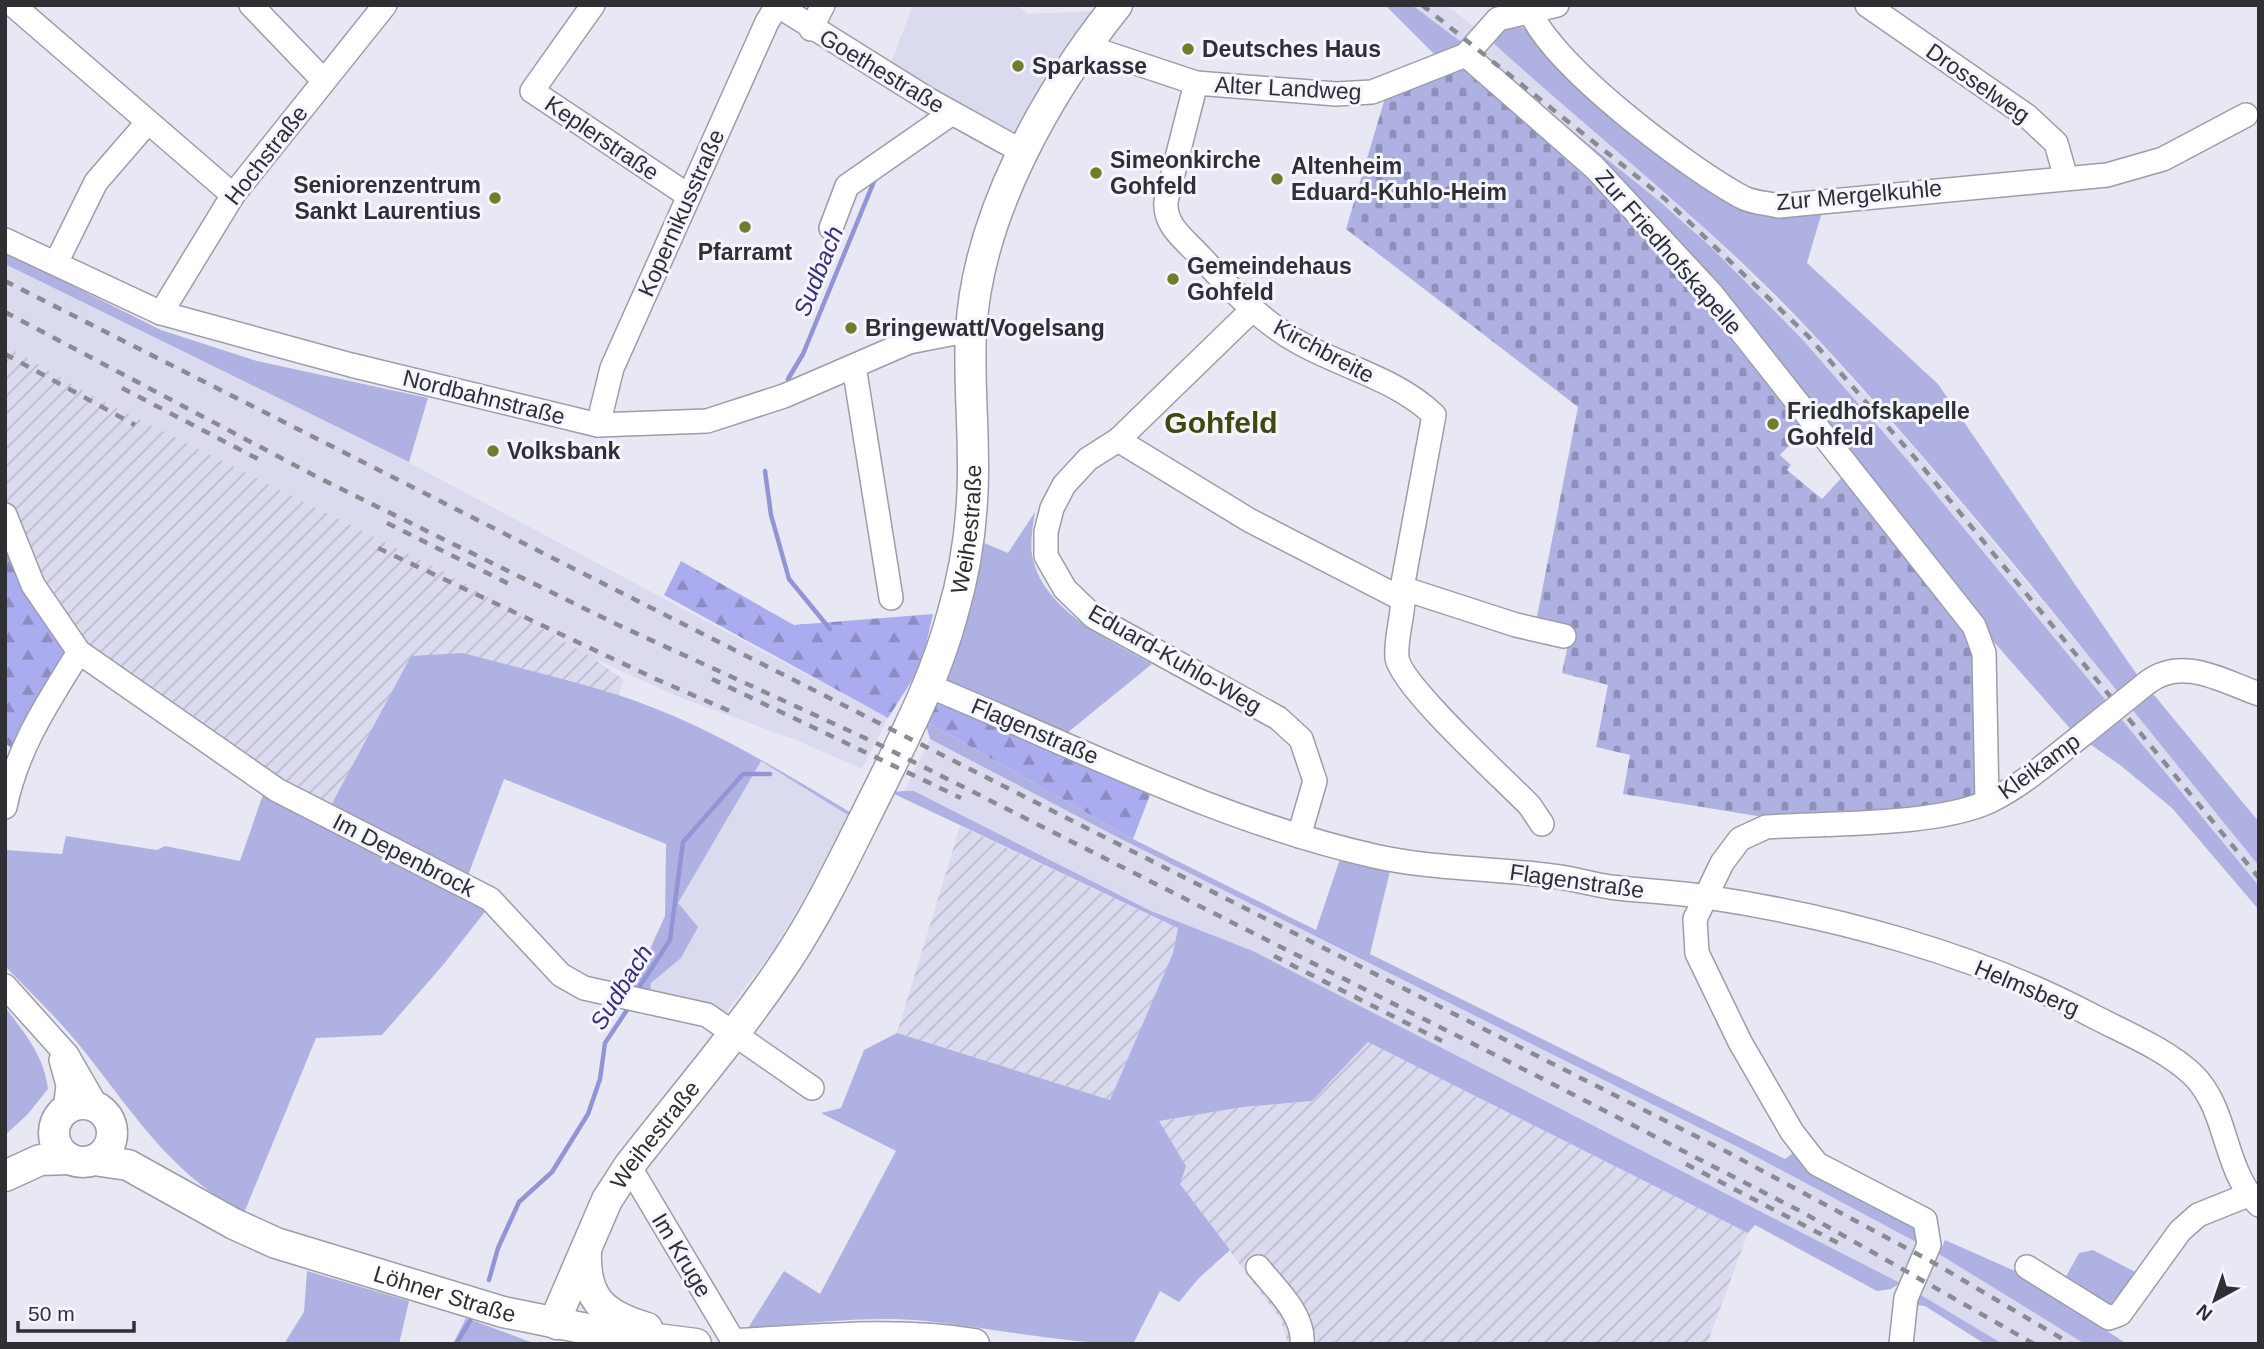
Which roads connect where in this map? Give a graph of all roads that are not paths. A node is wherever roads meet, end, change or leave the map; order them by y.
1 (13, 5) edge
2 (251, 5) edge
3 (385, 5) edge
4 (593, 5) edge
5 (777, 5) edge
6 (823, 5) edge
7 (1117, 5) edge
8 (1557, 5) edge
9 (1867, 5) edge
10 (1529, 9) edge
11 (811, 29) junction
12 (1085, 46) junction
13 (1466, 55) junction
14 (324, 81) junction
15 (1196, 83) junction
16 (952, 113) junction
17 (2246, 115) dead end
18 (148, 123) junction
19 (1023, 152) junction
20 (2066, 178) junction
21 (233, 195) junction
22 (689, 196) junction
23 (831, 228) dead end
24 (5, 240) edge
25 (56, 263) junction
26 (1253, 309) junction
27 (161, 313) junction
28 (971, 330) junction
29 (854, 366) junction
30 (598, 425) junction
31 (1118, 440) junction
32 (5, 515) edge
33 (1403, 594) junction
34 (891, 598) dead end
35 (1564, 636) dead end
36 (79, 652) junction
37 (929, 686) junction
38 (2259, 694) edge
39 (1987, 802) junction
40 (5, 807) edge
41 (1542, 824) dead end
42 (1299, 836) junction
43 (1705, 897) junction
44 (5, 986) edge
45 (734, 1032) junction
46 (51, 1038) junction
47 (812, 1088) dead end
48 (60, 1116) junction
49 (104, 1117) junction
50 (82, 1159) junction
51 (5, 1163) edge
52 (629, 1166) junction
53 (5, 1176) edge
54 (2254, 1200) edge
55 (204, 1206) junction
56 (586, 1244) junction
57 (1258, 1267) dead end
58 (2027, 1267) dead end
59 (560, 1334) edge
60 (698, 1344) edge
61 (736, 1344) edge
62 (974, 1344) edge
63 (1302, 1344) edge
64 (1901, 1344) edge

1 - 18 street
2 - 14 street
3 - 14 street, Hochstraße
4 - 22 street, Keplerstraße
5 - 11 street, Goethestraße
5 - 22 street, Kopernikusstraße
6 - 11 street
7 - 12 main road, Weihestraße
8 - 10 street, Alter Landweg
9 - 20 street, Drosselweg
10 - 13 street, Alter Landweg
10 - 20 street, Zur Mergelkuhle
11 - 16 street, Goethestraße
12 - 15 street, Alter Landweg
12 - 19 main road, Weihestraße
13 - 15 street, Alter Landweg
13 - 39 street, Zur Friedhofskapelle
14 - 21 street, Hochstraße
15 - 26 street, Kirchbreite
16 - 19 street, Goethestraße
16 - 23 street, Goethestraße
17 - 20 street, Zur Mergelkuhle
18 - 21 street
18 - 25 street
19 - 28 main road, Weihestraße
21 - 27 street, Hochstraße
22 - 30 street, Kopernikusstraße
24 - 25 street, Nordbahnstraße
25 - 27 street, Nordbahnstraße
26 - 31 street, Eduard-Kuhlo-Weg
26 - 33 street, Kirchbreite
27 - 30 street, Nordbahnstraße
28 - 29 street, Nordbahnstraße
28 - 37 main road, Weihestraße
29 - 30 street, Nordbahnstraße
29 - 34 street
31 - 33 street
31 - 42 street, Eduard-Kuhlo-Weg
32 - 36 street, Im Depenbrock
33 - 35 street
33 - 41 street, Kirchbreite
36 - 40 street
36 - 45 street, Im Depenbrock
37 - 42 street, Flagenstraße
37 - 45 main road, Weihestraße
38 - 39 street, Kleikamp, bridge
39 - 43 street, Kleikamp
42 - 43 street, Flagenstraße
43 - 54 street, Helmsberg
43 - 64 street
44 - 46 street, Löhner Straße
45 - 47 street
45 - 52 main road, Weihestraße
46 - 48 street, Löhner Straße
46 - 49 street, Löhner Straße
48 - 49 main road
48 - 50 main road
48 - 51 main road
49 - 50 main road
49 - 55 main road, Löhner Straße
50 - 53 main road, Löhner Straße
50 - 55 main road, Löhner Straße
52 - 56 main road, Weihestraße
52 - 61 street, Im Kruge
54 - 58 street
55 - 59 main road, Löhner Straße
56 - 59 main road, Weihestraße
56 - 60 main road, Weihestraße
57 - 63 street
59 - 60 main road, Löhner Straße
61 - 62 main road

